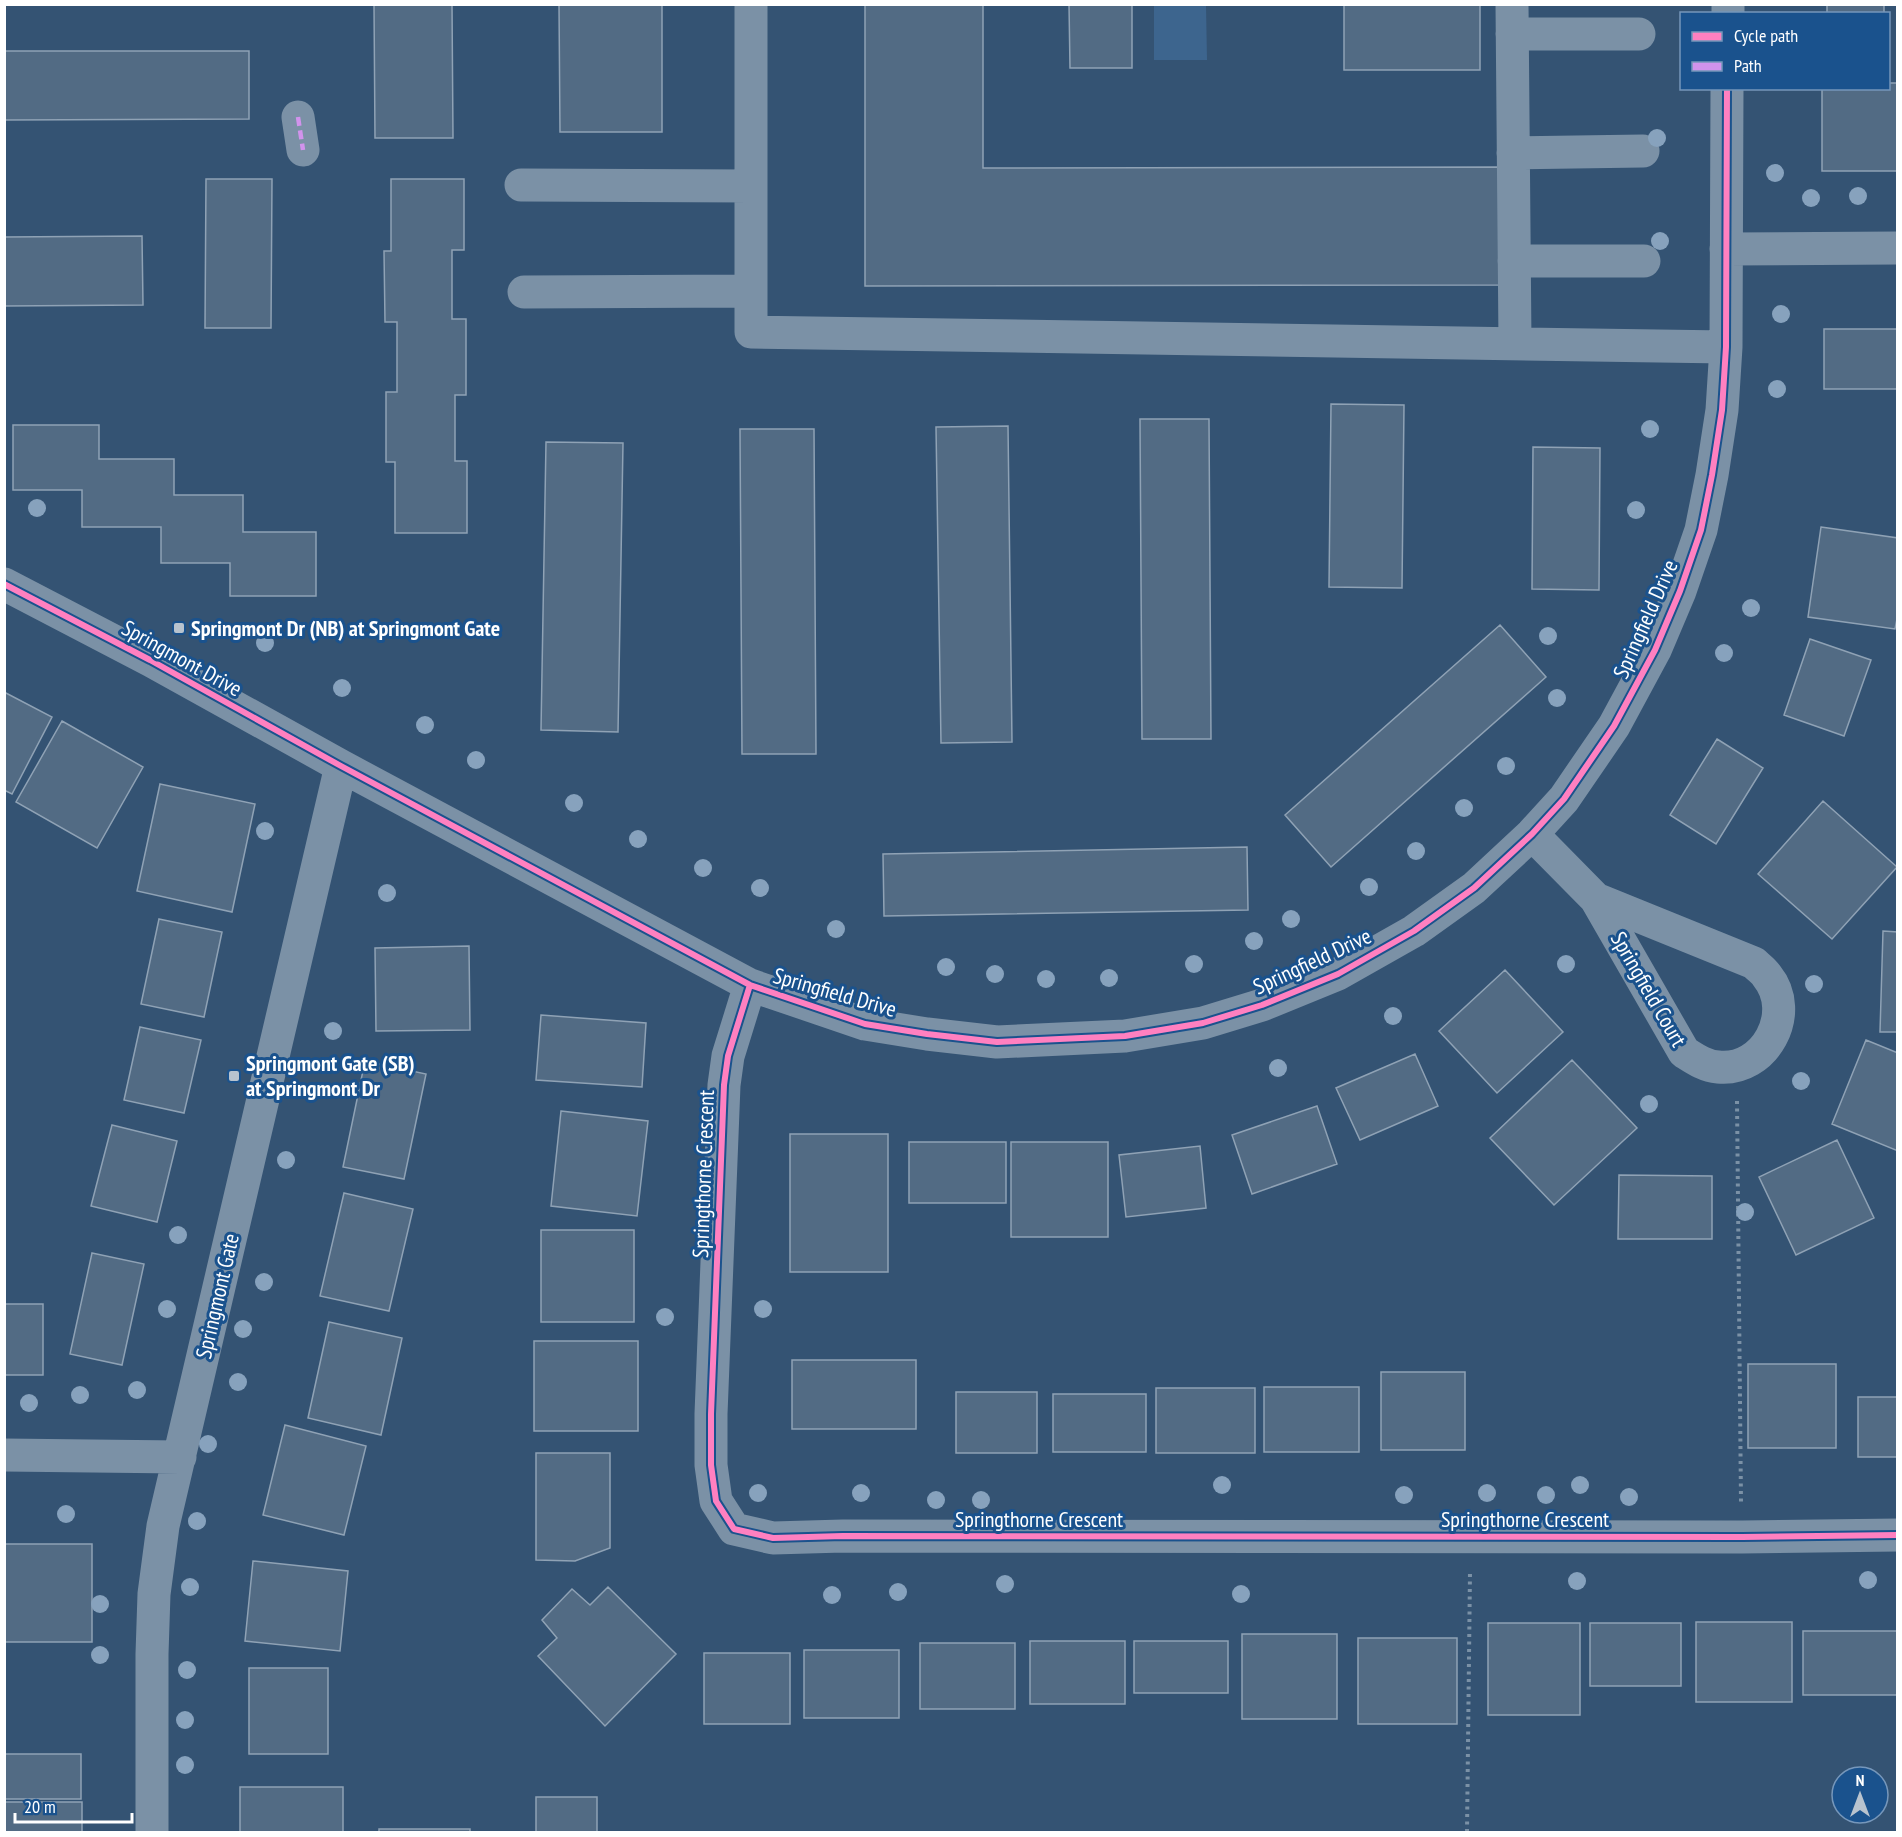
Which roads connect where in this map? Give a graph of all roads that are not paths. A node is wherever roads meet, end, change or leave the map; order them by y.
1 (751, 4) edge
2 (1512, 19) edge
3 (1639, 34) dead end
4 (1727, 90) edge
5 (298, 117) dead end
6 (303, 150) dead end
7 (1643, 151) dead end
8 (1513, 153) junction
9 (521, 185) dead end
10 (751, 186) junction
11 (1898, 248) edge
12 (1726, 249) junction
13 (1514, 261) junction
14 (1644, 261) dead end
15 (751, 291) junction
16 (524, 292) dead end
17 (1515, 343) junction
18 (1726, 347) junction
19 (4, 584) edge
20 (341, 766) junction
21 (1532, 834) junction
22 (1596, 899) junction
23 (750, 986) junction
24 (4, 1455) edge
25 (180, 1457) junction
26 (1898, 1535) edge
27 (152, 1833) edge

1 - 10 street
2 - 3 street
2 - 8 street
4 - 12 street, Springfield Drive
5 - 6 street
7 - 8 street
8 - 13 street
9 - 10 street
10 - 15 street
11 - 12 street
12 - 18 street, Springfield Drive
13 - 14 street
13 - 17 street
15 - 16 street
15 - 17 street
17 - 18 street
18 - 21 street, Springfield Drive
19 - 20 street, Springmont Drive
20 - 23 street, Springfield Drive
20 - 25 street, Springmont Gate
21 - 22 street, Springfield Court
21 - 23 street, Springfield Drive
22 - 22 street, Springfield Court
23 - 26 street, Springthorne Crescent
24 - 25 street
25 - 27 street, Springmont Gate

